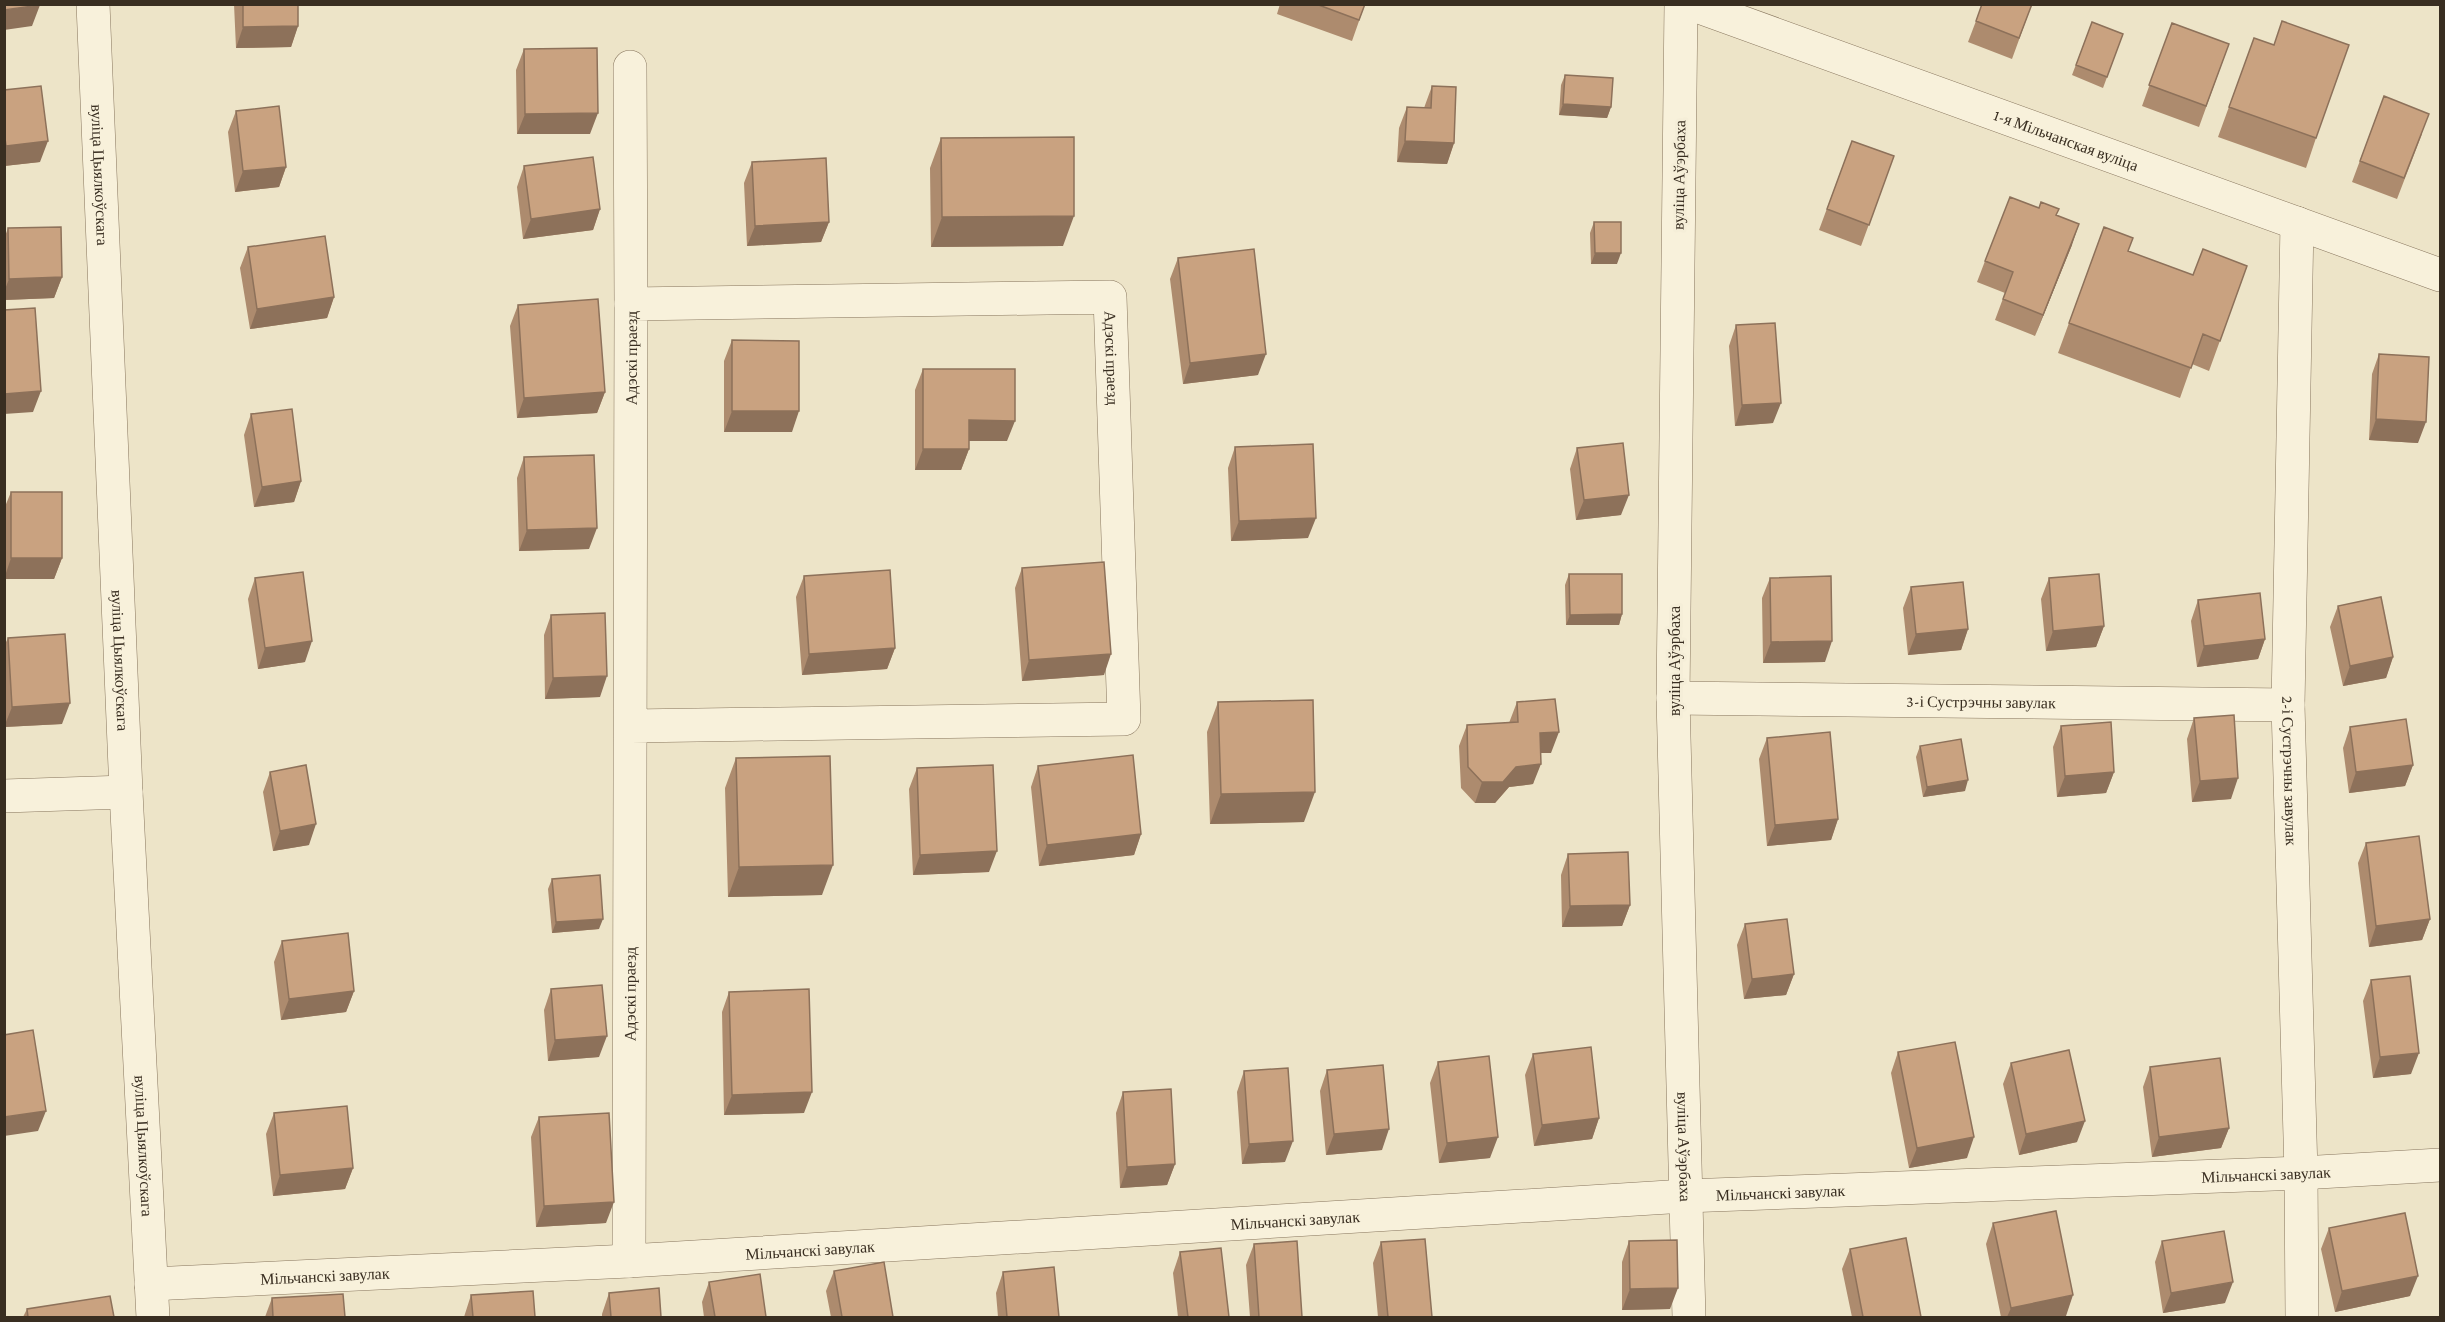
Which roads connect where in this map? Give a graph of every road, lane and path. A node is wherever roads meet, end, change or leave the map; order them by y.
1 (93, 4) edge
2 (1681, 4) edge
3 (1691, 4) edge
4 (630, 67) dead end
5 (2296, 223) junction
6 (2440, 275) edge
7 (631, 304) junction
8 (1674, 698) junction
9 (2288, 705) junction
10 (631, 726) junction
11 (126, 792) junction
12 (4, 796) edge
13 (2440, 1166) edge
14 (2301, 1173) junction
15 (1685, 1196) junction
16 (629, 1262) junction
17 (151, 1284) junction
18 (153, 1317) edge
19 (1689, 1317) edge
20 (2302, 1317) edge

1 - 11 street, вуліца Цыялкоўскага
2 - 8 street, вуліца Аўэрбаха
3 - 5 street, 1-я Мільчанская вуліца
4 - 7 street
5 - 6 street, 1-я Мільчанская вуліца
5 - 9 street, 2-і Сустрэчны завулак
7 - 10 street, Адэскі праезд
7 - 10 street, Адэскі праезд
8 - 9 street, 3-і Сустрэчны завулак
8 - 15 street, вуліца Аўэрбаха
9 - 14 street, 2-і Сустрэчны завулак
10 - 16 street, Адэскі праезд
11 - 12 street
11 - 17 street, вуліца Цыялкоўскага
13 - 14 street, Мільчанскі завулак
14 - 15 street, Мільчанскі завулак
14 - 20 street, 2-і Сустрэчны завулак
15 - 16 street, Мільчанскі завулак
15 - 19 street, вуліца Аўэрбаха
16 - 17 street, Мільчанскі завулак
17 - 18 street, вуліца Цыялкоўскага

